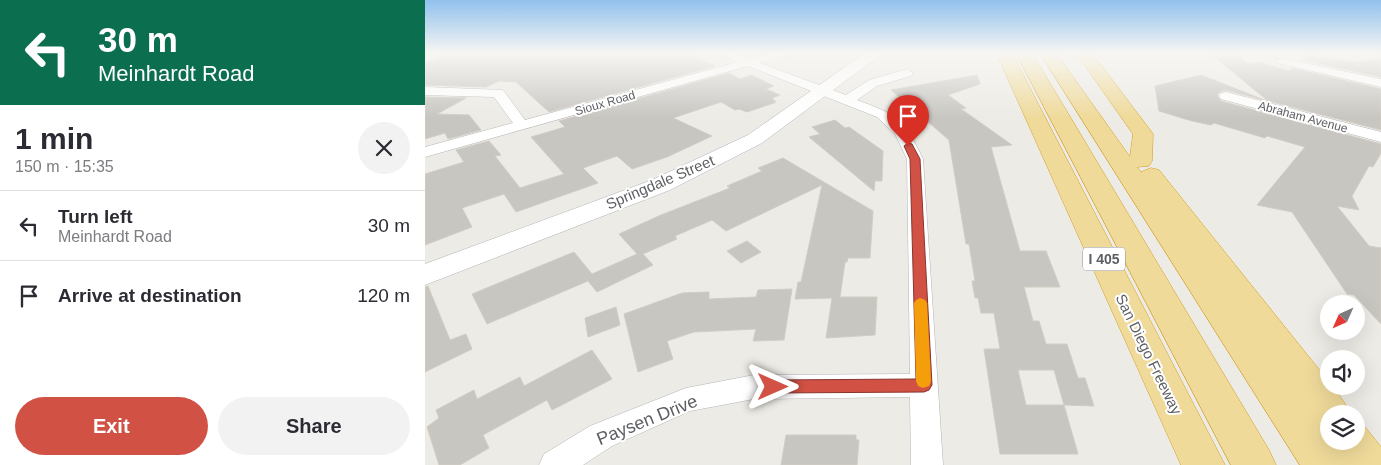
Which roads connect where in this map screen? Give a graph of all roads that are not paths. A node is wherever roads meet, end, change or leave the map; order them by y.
1 (705, 75) edge
2 (780, 75) edge
3 (845, 75) edge
4 (901, 75) edge
5 (1015, 75) edge
6 (1035, 75) edge
7 (1063, 75) edge
8 (1079, 75) edge
9 (1100, 75) edge
10 (1343, 75) edge
11 (1381, 83) edge
12 (425, 91) edge
13 (821, 92) junction
14 (1226, 96) dead end
15 (847, 100) junction
16 (522, 126) junction
17 (1381, 137) edge
18 (425, 152) edge
19 (1141, 161) junction
20 (425, 275) edge
21 (924, 385) junction
22 (1322, 405) edge
23 (1357, 450) edge
24 (555, 465) edge
25 (927, 465) edge
26 (1203, 465) edge
27 (1254, 465) edge
28 (1325, 465) edge
29 (1368, 465) edge

1 - 16 street, Sioux Road
2 - 13 street
3 - 13 main road, Springdale Street
4 - 15 street
5 - 26 highway, San Diego Freeway / I 405
6 - 27 highway
7 - 28 highway
8 - 19 highway
9 - 19 highway
10 - 11 street
12 - 16 street
13 - 15 street
13 - 20 main road, Springdale Street
14 - 17 street, Abraham Avenue
15 - 21 street
16 - 18 street, Sioux Road
19 - 22 highway
21 - 24 street, Paysen Drive
21 - 25 street
23 - 29 highway

